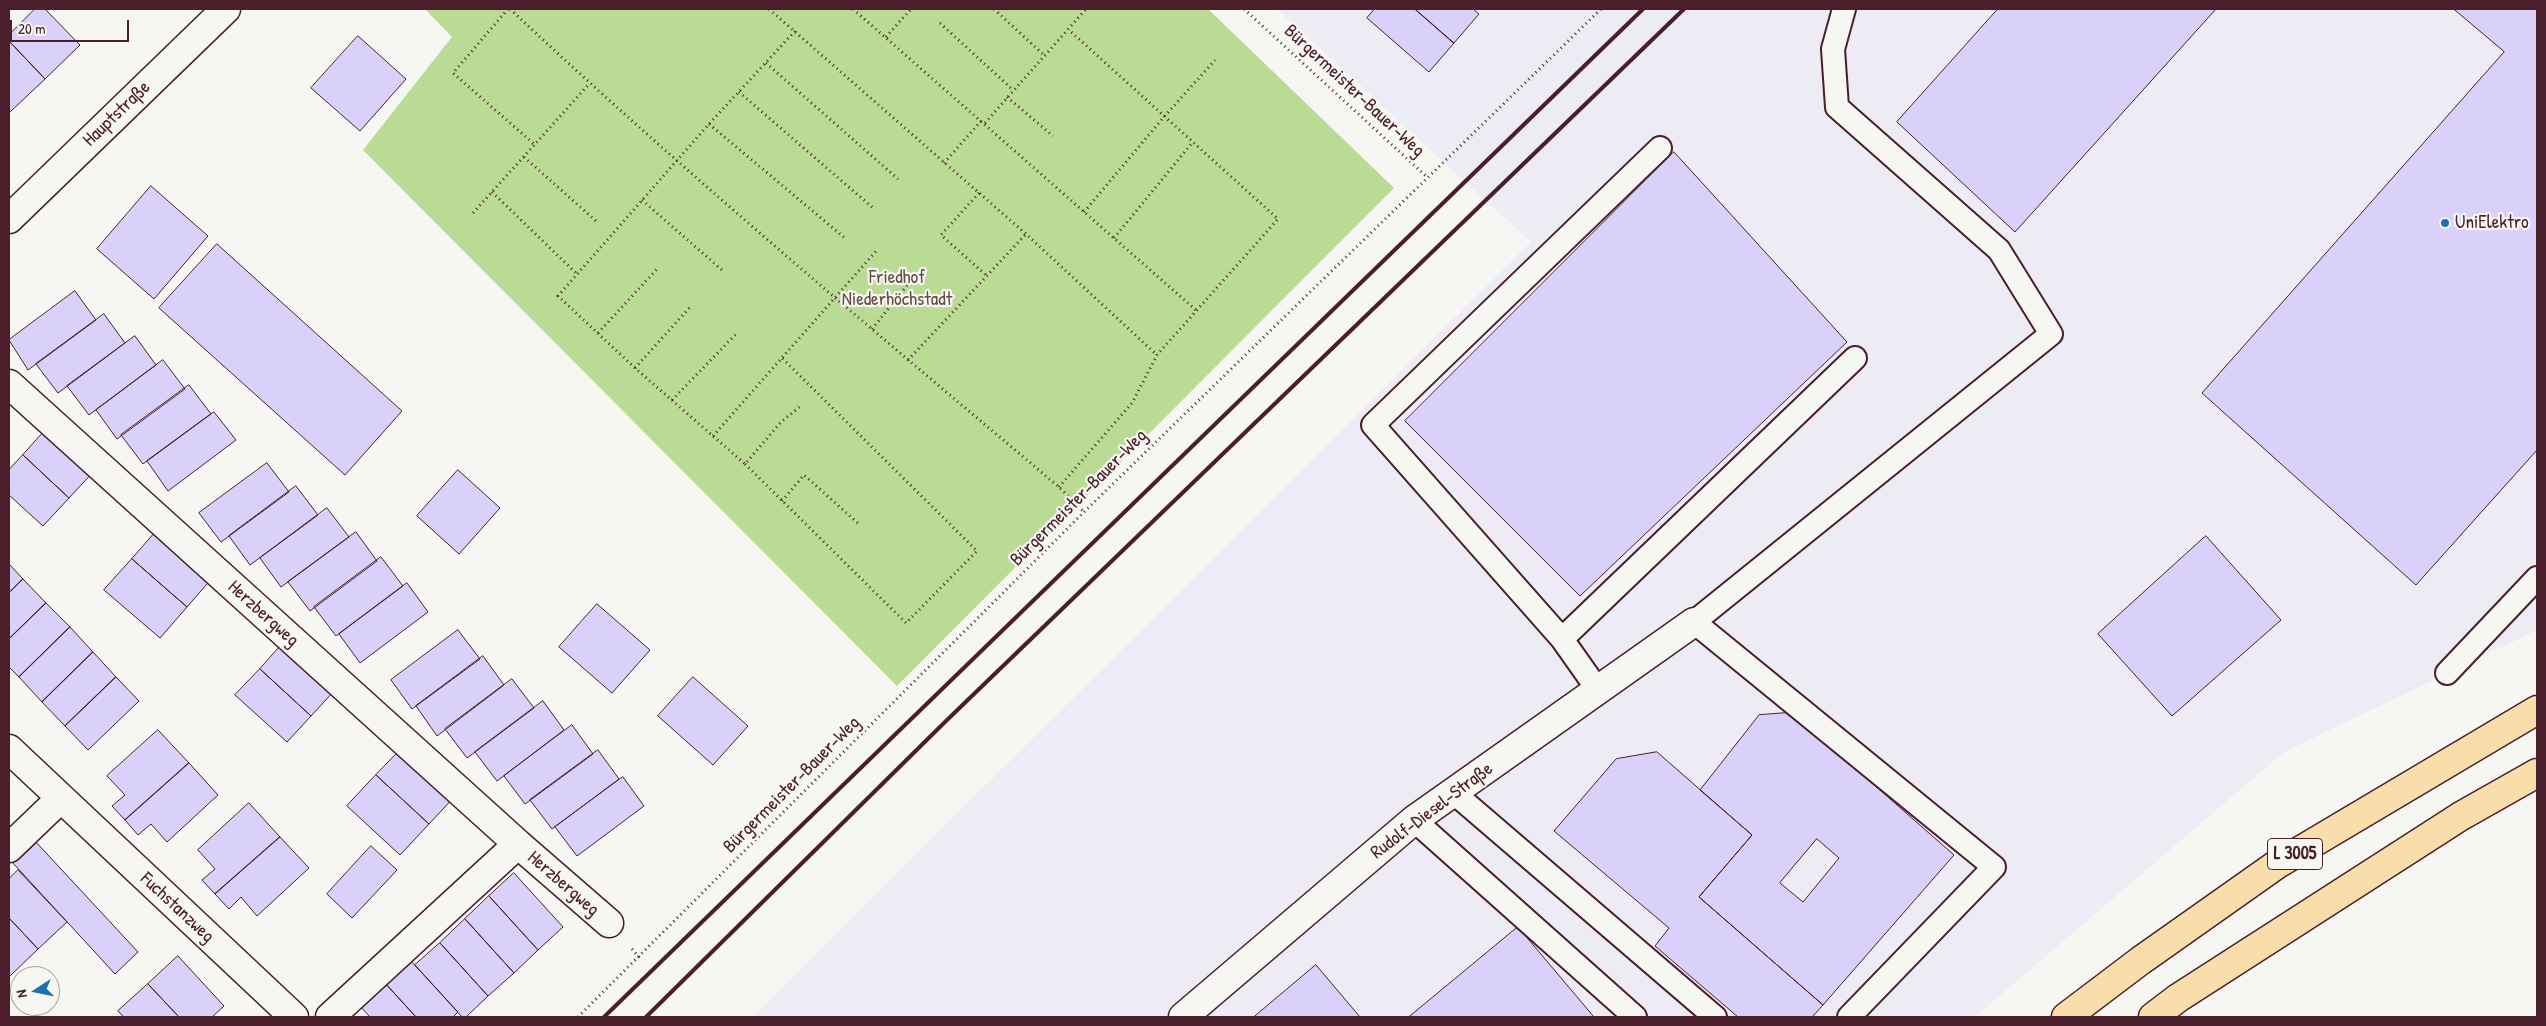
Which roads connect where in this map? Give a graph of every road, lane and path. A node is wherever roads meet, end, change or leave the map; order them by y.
1 (226, 9) edge
2 (509, 9) edge
3 (769, 9) edge
4 (854, 9) edge
5 (911, 9) edge
6 (994, 9) edge
7 (1086, 9) edge
8 (1244, 9) edge
9 (1600, 9) edge
10 (1844, 9) edge
11 (940, 23) dead end
12 (1068, 30) junction
13 (795, 31) junction
14 (886, 38) junction
15 (1045, 56) junction
16 (1216, 60) dead end
17 (766, 64) junction
18 (590, 83) junction
19 (1013, 90) junction
20 (739, 92) junction
21 (1007, 97) junction
22 (1163, 118) junction
23 (984, 121) junction
24 (709, 124) junction
25 (1053, 136) dead end
26 (1192, 143) junction
27 (534, 144) junction
28 (1660, 148) dead end
29 (524, 156) junction
30 (678, 160) junction
31 (944, 163) junction
32 (1427, 177) junction
33 (898, 179) dead end
34 (492, 192) junction
35 (978, 193) junction
36 (642, 200) junction
37 (873, 208) dead end
38 (1084, 212) junction
39 (473, 213) dead end
40 (9, 219) edge
41 (596, 222) dead end
42 (1026, 234) junction
43 (1114, 238) junction
44 (846, 239) dead end
45 (878, 250) dead end
46 (658, 268) dead end
47 (722, 270) dead end
48 (577, 274) junction
49 (987, 276) junction
50 (909, 283) dead end
51 (836, 298) junction
52 (692, 305) dead end
53 (1197, 311) junction
54 (872, 329) junction
55 (598, 333) junction
56 (736, 334) dead end
57 (1157, 355) junction
58 (782, 358) junction
59 (1855, 358) dead end
60 (908, 360) junction
61 (635, 368) junction
62 (9, 384) edge
63 (672, 400) junction
64 (802, 405) dead end
65 (713, 436) junction
66 (745, 464) junction
67 (1059, 487) junction
68 (782, 501) junction
69 (1084, 512) junction
70 (860, 525) dead end
71 (2537, 578) edge
72 (1694, 622) junction
73 (1562, 640) junction
74 (2448, 673) dead end
75 (1598, 690) junction
76 (2537, 710) edge
77 (9, 749) edge
78 (2537, 773) edge
79 (1454, 793) junction
80 (60, 799) junction
81 (1414, 820) junction
82 (518, 844) junction
83 (9, 848) edge
84 (609, 923) dead end
85 (294, 1017) edge
86 (330, 1017) edge
87 (578, 1017) edge
88 (1183, 1017) edge
89 (1635, 1017) edge
90 (1715, 1017) edge
91 (1849, 1017) edge
92 (2066, 1017) edge
93 (2153, 1017) edge

1 - 40 street, Hauptstraße
2 - 18 path
2 - 27 path
3 - 13 path
4 - 14 path
5 - 14 path
6 - 15 path
7 - 12 path
8 - 32 path, Bürgermeister-Bauer-Weg
9 - 32 path
10 - 72 lane
11 - 19 path
12 - 15 path
12 - 22 path
13 - 17 path
13 - 31 path
14 - 23 path
15 - 19 path
16 - 22 path
17 - 20 path
17 - 33 path
18 - 27 path
18 - 30 path
19 - 21 path
20 - 24 path
20 - 37 path
21 - 23 path
21 - 25 path
22 - 26 path
22 - 38 path
23 - 31 path
23 - 38 path
24 - 30 path
24 - 44 path
26 - 43 path
26 - 53 path
27 - 29 path
28 - 73 lane
29 - 34 path
29 - 41 path
30 - 36 path
30 - 51 path
31 - 35 path
32 - 69 path, Bürgermeister-Bauer-Weg
34 - 39 path
34 - 48 path
35 - 42 path
35 - 49 path
36 - 47 path
36 - 48 path
38 - 43 path
42 - 49 path
42 - 57 path
43 - 53 path
45 - 51 path
46 - 55 path
48 - 55 path
49 - 60 path
50 - 54 path
51 - 54 path
51 - 58 path
52 - 61 path
53 - 57 path
54 - 60 path
55 - 61 path
56 - 63 path
57 - 67 path
58 - 65 path
58 - 68 path
59 - 73 lane
60 - 67 path
61 - 63 path
62 - 82 street, Herzbergweg
63 - 65 path
64 - 66 path
65 - 66 path
66 - 68 path
67 - 69 path
68 - 70 path
69 - 87 path, Bürgermeister-Bauer-Weg
71 - 74 lane
72 - 75 street, Rudolf-Diesel-Straße
72 - 91 lane
73 - 75 lane
75 - 79 street, Rudolf-Diesel-Straße
76 - 92 highway, L 3005
77 - 80 street, Fuchstanzweg
78 - 93 highway
79 - 81 street, Rudolf-Diesel-Straße
79 - 90 lane
80 - 83 street
80 - 85 street, Fuchstanzweg
81 - 88 street, Rudolf-Diesel-Straße
81 - 89 lane
82 - 84 street, Herzbergweg
82 - 86 street, Herzbergweg

